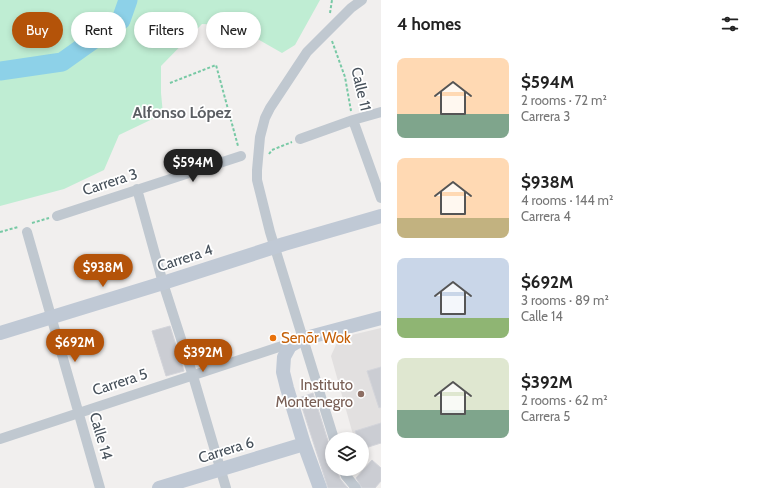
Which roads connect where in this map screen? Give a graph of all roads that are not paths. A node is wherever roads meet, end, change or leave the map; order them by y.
1 (362, 0) edge
2 (381, 112) edge
3 (353, 120) junction
4 (300, 139) road end
5 (241, 156) road end
6 (137, 189) junction
7 (381, 198) edge
8 (57, 216) dead end
9 (381, 216) edge
10 (27, 232) dead end
11 (163, 283) junction
12 (51, 318) junction
13 (381, 318) edge
14 (0, 333) edge
15 (299, 340) junction
16 (193, 376) junction
17 (79, 414) junction
18 (332, 432) edge
19 (0, 438) edge
20 (304, 444) junction
21 (219, 470) junction
22 (346, 476) edge
23 (100, 488) edge
24 (159, 488) edge
25 (226, 488) edge
26 (320, 488) edge
27 (356, 488) edge

1 - 15 street
2 - 3 street
3 - 4 street
3 - 7 street, Calle 11
5 - 6 street, Carrera 3
6 - 8 street, Carrera 3
6 - 11 street
9 - 11 main road, Carrera 4
10 - 12 street, Calle 14
11 - 12 main road, Carrera 4
11 - 16 street
12 - 14 main road, Carrera 4
12 - 17 street, Calle 14
13 - 15 main road, Carrera 5
15 - 16 street, Carrera 5
15 - 18 street
15 - 20 main road
16 - 17 street, Carrera 5
16 - 21 street
17 - 19 street, Carrera 5
17 - 23 street, Calle 14
20 - 21 main road, Carrera 6
20 - 26 main road
21 - 24 main road, Carrera 6
21 - 25 street
22 - 27 street

